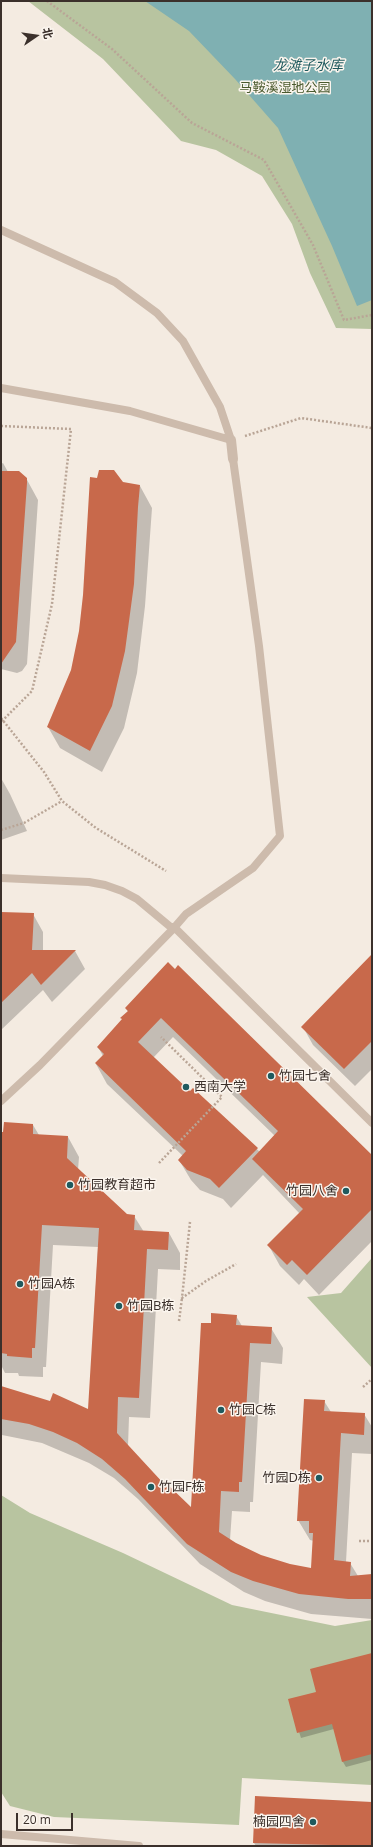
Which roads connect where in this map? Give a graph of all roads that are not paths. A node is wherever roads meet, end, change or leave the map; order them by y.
1 (1, 230) edge
2 (1, 388) edge
3 (231, 440) junction
4 (233, 459) joint
5 (1, 878) edge
6 (173, 928) junction
7 (1, 1101) edge
8 (372, 1123) edge
9 (1, 1834) edge
10 (139, 1846) edge

1 - 3 lane
2 - 3 lane
3 - 4 street
4 - 6 lane
5 - 6 lane
6 - 7 lane
6 - 8 lane
9 - 10 lane

